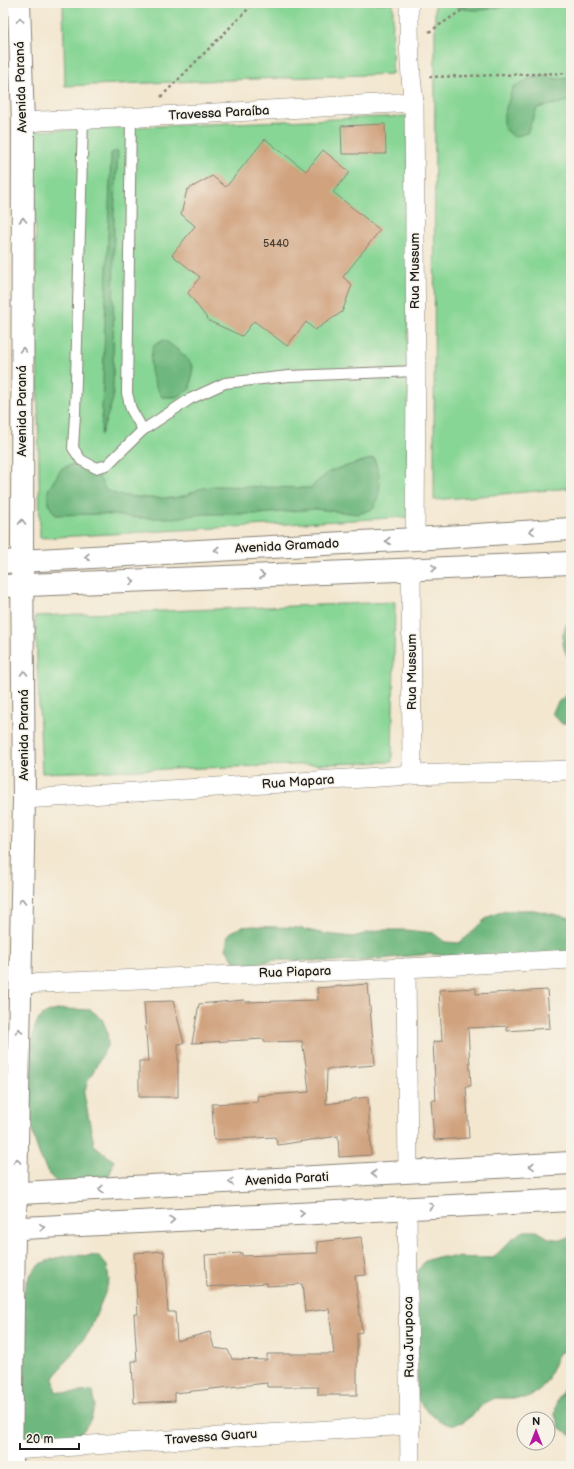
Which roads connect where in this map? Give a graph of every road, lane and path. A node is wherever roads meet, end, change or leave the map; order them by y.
1 (19, 3) edge
2 (254, 3) edge
3 (409, 3) edge
4 (473, 3) edge
5 (409, 46) junction
6 (571, 72) edge
7 (411, 77) junction
8 (414, 102) junction
9 (136, 117) junction
10 (83, 119) junction
11 (23, 123) junction
12 (416, 371) junction
13 (143, 430) junction
14 (571, 529) edge
15 (415, 539) junction
16 (13, 561) edge
17 (571, 563) edge
18 (411, 569) junction
19 (13, 586) edge
20 (571, 770) edge
21 (412, 775) junction
22 (24, 799) junction
23 (571, 959) edge
24 (406, 968) junction
25 (20, 984) junction
26 (571, 1164) edge
27 (408, 1172) junction
28 (10, 1194) edge
29 (571, 1200) edge
30 (407, 1208) junction
31 (8, 1229) edge
32 (410, 1425) junction
33 (11, 1458) edge
34 (410, 1466) edge

11 -> 1 street, Avenida Paraná
2 - 9 path
3 - 5 street, Rua Mussum
4 - 5 path
5 - 7 street, Rua Mussum
6 - 7 path
7 - 8 street, Rua Mussum
8 - 9 street, Travessa Paraíba
8 - 12 street, Rua Mussum
9 - 10 street, Travessa Paraíba
9 - 13 lane
10 - 11 street, Travessa Paraíba
10 - 13 lane
16 -> 11 street, Avenida Paraná
12 - 13 lane
12 - 15 street, Rua Mussum
14 -> 15 street, Avenida Gramado
15 -> 16 street, Avenida Gramado
16 - 19 street, Avenida Paraná
18 -> 17 street
19 -> 18 street
18 - 21 street, Rua Mussum
22 -> 19 street, Avenida Paraná
20 - 21 street, Rua Mapara
21 - 22 street, Rua Mapara
25 -> 22 street, Avenida Paraná
23 - 24 street, Rua Piapara
24 - 25 street, Rua Piapara
24 - 27 street
28 -> 25 street, Avenida Paraná
26 -> 27 street, Avenida Parati
27 -> 28 street, Avenida Parati
28 - 31 street, Avenida Paraná
30 -> 29 street
31 -> 30 street
30 - 32 street, Rua Jurupoca
31 - 33 street, Avenida Paraná
32 - 33 street, Travessa Guaru
32 - 34 street, Rua Jurupoca

